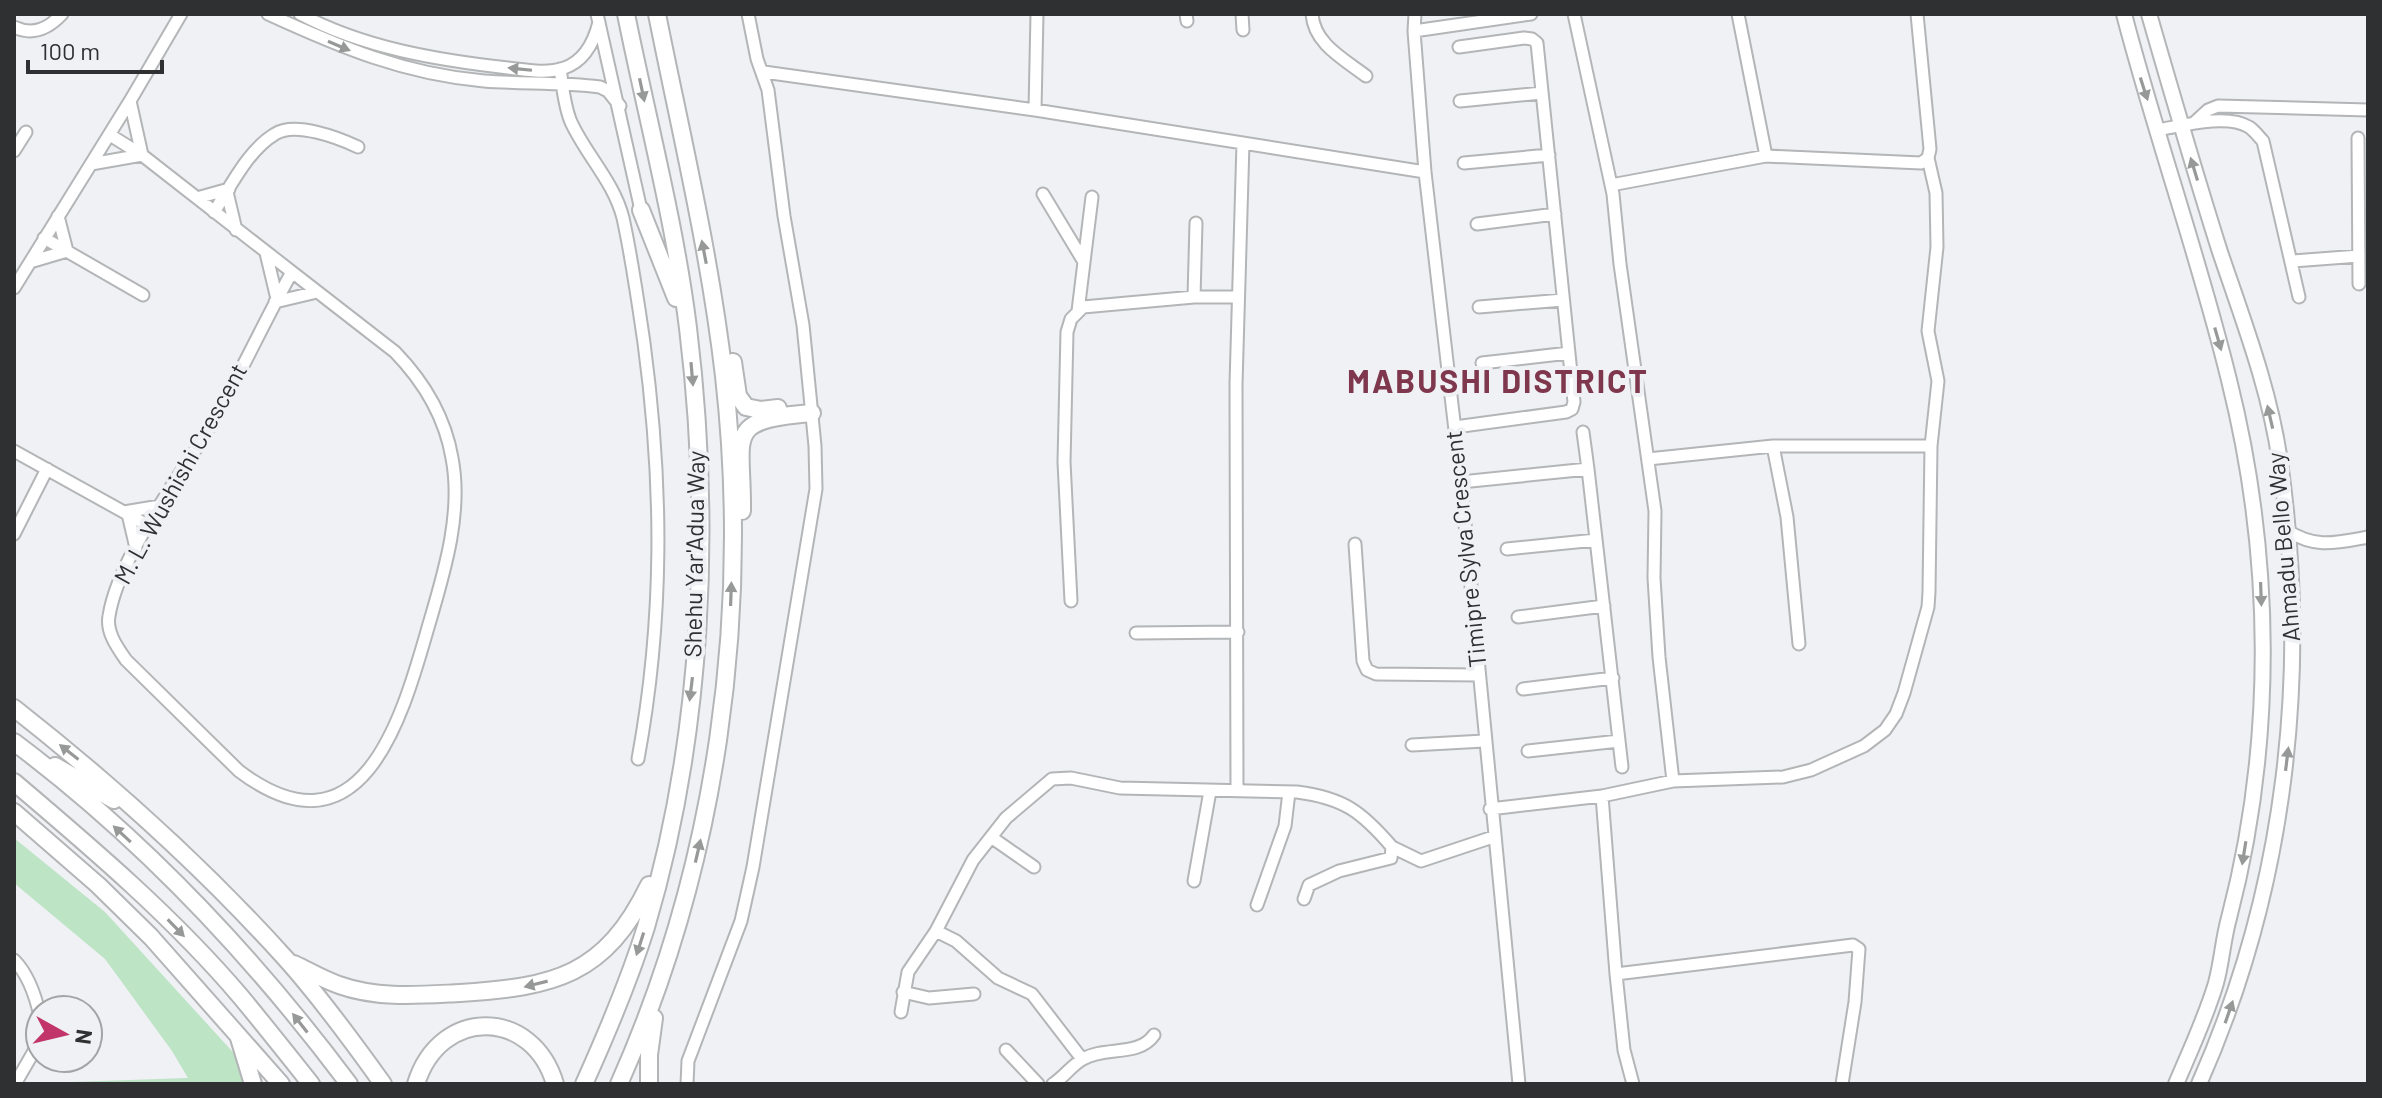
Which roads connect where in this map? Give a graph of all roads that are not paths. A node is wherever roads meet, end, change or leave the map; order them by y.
1 (62, 14) edge
2 (181, 14) edge
3 (268, 14) edge
4 (300, 14) edge
5 (626, 14) edge
6 (657, 14) edge
7 (748, 14) edge
8 (1037, 14) edge
9 (1242, 14) edge
10 (1312, 14) edge
11 (1415, 14) edge
12 (1531, 14) edge
13 (1574, 14) edge
14 (1738, 14) edge
15 (1917, 14) edge
16 (2124, 14) edge
17 (2149, 14) edge
18 (598, 18) edge
19 (1432, 20) edge
20 (14, 27) edge
21 (1243, 30) dead end
22 (1414, 31) junction
23 (1459, 47) dead end
24 (560, 69) junction
25 (764, 72) junction
26 (1366, 76) dead end
27 (562, 84) junction
28 (1542, 93) junction
29 (130, 101) junction
30 (1460, 101) dead end
31 (620, 106) junction
32 (1035, 110) junction
33 (2368, 110) edge
34 (2188, 124) junction
35 (2158, 130) junction
36 (26, 132) dead end
37 (110, 135) junction
38 (2358, 138) dead end
39 (1243, 143) junction
40 (358, 147) dead end
41 (14, 151) edge
42 (142, 155) junction
43 (1549, 155) junction
44 (1766, 156) junction
45 (1928, 158) junction
46 (1464, 163) dead end
47 (91, 164) junction
48 (1425, 172) junction
49 (1611, 185) junction
50 (228, 190) junction
51 (1043, 194) dead end
52 (1092, 197) dead end
53 (197, 198) junction
54 (641, 210) joint
55 (214, 212) junction
56 (1555, 214) junction
57 (58, 216) junction
58 (1196, 223) dead end
59 (1477, 224) dead end
60 (236, 230) junction
61 (44, 238) junction
62 (67, 251) junction
63 (266, 253) junction
64 (2359, 256) junction
65 (2293, 261) junction
66 (30, 262) junction
67 (1084, 262) junction
68 (292, 272) junction
69 (2359, 284) dead end
70 (14, 288) edge
71 (317, 292) junction
72 (143, 295) dead end
73 (1194, 297) junction
74 (1237, 297) junction
75 (2299, 297) dead end
76 (713, 300) junction
77 (1563, 300) junction
78 (276, 301) junction
79 (1479, 307) dead end
80 (1078, 311) junction
81 (688, 327) junction
82 (1569, 353) junction
83 (1482, 363) dead end
84 (812, 408) junction
85 (1455, 427) junction
86 (1583, 432) dead end
87 (1773, 446) junction
88 (1931, 446) junction
89 (14, 451) edge
90 (1648, 459) junction
91 (47, 469) junction
92 (1588, 469) junction
93 (1461, 482) junction
94 (160, 506) junction
95 (126, 513) junction
96 (149, 526) junction
97 (2286, 530) junction
98 (14, 534) edge
99 (2368, 537) edge
100 (1596, 540) junction
101 (1355, 544) dead end
102 (136, 548) junction
103 (1507, 549) dead end
104 (732, 564) junction
105 (1071, 601) dead end
106 (1604, 606) junction
107 (1518, 617) dead end
108 (1238, 632) junction
109 (1136, 633) dead end
110 (1799, 644) dead end
111 (1478, 675) junction
112 (1613, 678) junction
113 (1523, 689) dead end
114 (14, 708) edge
115 (1484, 741) junction
116 (1619, 741) junction
117 (16, 743) edge
118 (1412, 745) dead end
119 (1528, 751) dead end
120 (638, 759) dead end
121 (1622, 767) dead end
122 (1673, 781) junction
123 (14, 782) edge
124 (1237, 790) junction
125 (1210, 791) junction
126 (1289, 792) junction
127 (1602, 796) junction
128 (1490, 809) junction
129 (14, 812) edge
130 (150, 821) junction
131 (991, 837) junction
132 (1493, 837) junction
133 (1392, 847) junction
134 (663, 855) junction
135 (1034, 867) dead end
136 (1194, 881) dead end
137 (98, 885) junction
138 (1304, 899) dead end
139 (1257, 905) dead end
140 (936, 931) junction
141 (14, 960) edge
142 (288, 961) junction
143 (1616, 974) junction
144 (658, 991) junction
145 (903, 992) junction
146 (34, 994) edge
147 (974, 994) dead end
148 (901, 1012) dead end
149 (238, 1033) junction
150 (1154, 1035) dead end
151 (1006, 1050) dead end
152 (1082, 1059) junction
153 (253, 1084) edge
154 (281, 1084) edge
155 (311, 1084) edge
156 (349, 1084) edge
157 (383, 1084) edge
158 (416, 1084) edge
159 (555, 1084) edge
160 (584, 1084) edge
161 (619, 1084) edge
162 (649, 1084) edge
163 (687, 1084) edge
164 (1038, 1084) edge
165 (1053, 1084) edge
166 (1519, 1084) edge
167 (1633, 1084) edge
168 (1842, 1084) edge
169 (2176, 1084) edge
170 (2199, 1084) edge

1 - 20 street
2 - 29 street
3 -> 27 street
24 -> 4 street
5 -> 81 highway, Shehu Yar'Adua Way
76 -> 6 highway, Shehu Yar'Adua Way
7 - 25 street
8 - 32 street
9 - 21 street
10 - 26 street
11 - 22 street, Timipre Sylva Crescent
12 - 19 street
13 - 49 street
14 - 44 street
15 - 45 street
16 -> 35 main road, Ahmadu Bello Way
17 - 34 main road, Ahmadu Bello Way
18 - 24 street
18 - 31 street
19 - 22 street
22 - 48 street, Timipre Sylva Crescent
23 - 28 street
24 - 27 street
25 - 32 street
25 - 84 street
27 - 31 street
27 - 120 street
28 - 30 street
28 - 43 street
29 - 37 street
29 - 42 street
31 - 54 street
32 - 39 street
33 - 34 street
34 - 35 street
34 - 65 street
97 -> 34 main road, Ahmadu Bello Way
35 -> 169 main road, Ahmadu Bello Way
36 - 41 street
37 - 42 street
37 - 47 street
38 - 64 street
39 - 48 street
39 - 74 street
40 - 50 street
42 - 47 street
42 - 53 street
43 - 46 street
43 - 56 street
44 - 45 street
44 - 49 street
45 - 88 street
47 - 57 street
48 - 85 street, Timipre Sylva Crescent
49 - 90 street
50 - 53 street
50 - 55 street
50 - 60 street
51 - 67 street
52 - 67 street
53 - 55 street
54 - 81 highway
55 - 60 street
56 - 59 street
56 - 77 street
57 - 61 street
57 - 62 street
58 - 73 street
60 - 63 street
61 - 62 street
61 - 66 street
62 - 66 street
62 - 72 street
63 - 68 street
63 - 78 street
64 - 65 street
64 - 69 street
65 - 75 street
66 - 70 street
67 - 80 street
68 - 71 street, M. L. Wushishi Crescent
68 - 78 street, M. L. Wushishi Crescent
71 - 78 street
71 - 102 street, M. L. Wushishi Crescent
73 - 74 street
73 - 80 street
74 - 108 street
76 - 84 highway
76 - 104 highway, Shehu Yar'Adua Way
77 - 79 street
77 - 82 street
78 - 94 street, M. L. Wushishi Crescent
80 - 105 street
81 -> 134 highway, Shehu Yar'Adua Way
82 - 83 street
82 - 85 street
84 - 104 highway
84 - 163 street
85 - 93 street, Timipre Sylva Crescent
86 - 92 street
87 - 88 street
87 - 90 street
87 - 110 street
88 - 122 street
89 - 91 street
90 - 122 street
91 - 95 street
91 - 98 street
92 - 93 street
92 - 100 street
93 - 111 street, Timipre Sylva Crescent
94 - 95 street
94 - 96 street, M. L. Wushishi Crescent
95 - 96 street
95 - 102 street
96 - 102 street, M. L. Wushishi Crescent
97 - 99 street
170 -> 97 main road, Ahmadu Bello Way
100 - 103 street
100 - 106 street
101 - 111 street
144 -> 104 highway, Shehu Yar'Adua Way
106 - 107 street
106 - 112 street
108 - 109 street
108 - 124 street
111 - 115 street, Timipre Sylva Crescent
112 - 113 street
112 - 116 street
130 -> 114 highway
115 - 118 street
115 - 128 street, Timipre Sylva Crescent
116 - 119 street
116 - 121 street
117 - 130 highway
156 -> 117 highway
122 - 127 street
123 - 137 highway
123 -> 155 highway
124 - 125 street
124 - 126 street
125 - 131 street
125 - 136 street
126 - 133 street
126 - 139 street
127 - 128 street
127 - 143 street
128 - 132 street, Timipre Sylva Crescent
129 - 137 highway
130 - 142 highway
131 - 135 street
131 - 140 street
132 - 133 street
132 - 166 street, Timipre Sylva Crescent
133 - 138 street
134 -> 142 highway
134 -> 160 highway, Shehu Yar'Adua Way
137 - 149 highway
140 - 145 street
140 - 152 street
141 - 146 street
142 - 157 highway
143 - 167 street
143 - 168 street
144 - 161 highway, Shehu Yar'Adua Way
144 - 162 highway
145 - 147 street
145 - 148 street
149 - 153 highway
149 - 154 highway
150 - 152 street
151 - 164 street
152 - 165 street
158 - 159 highway

